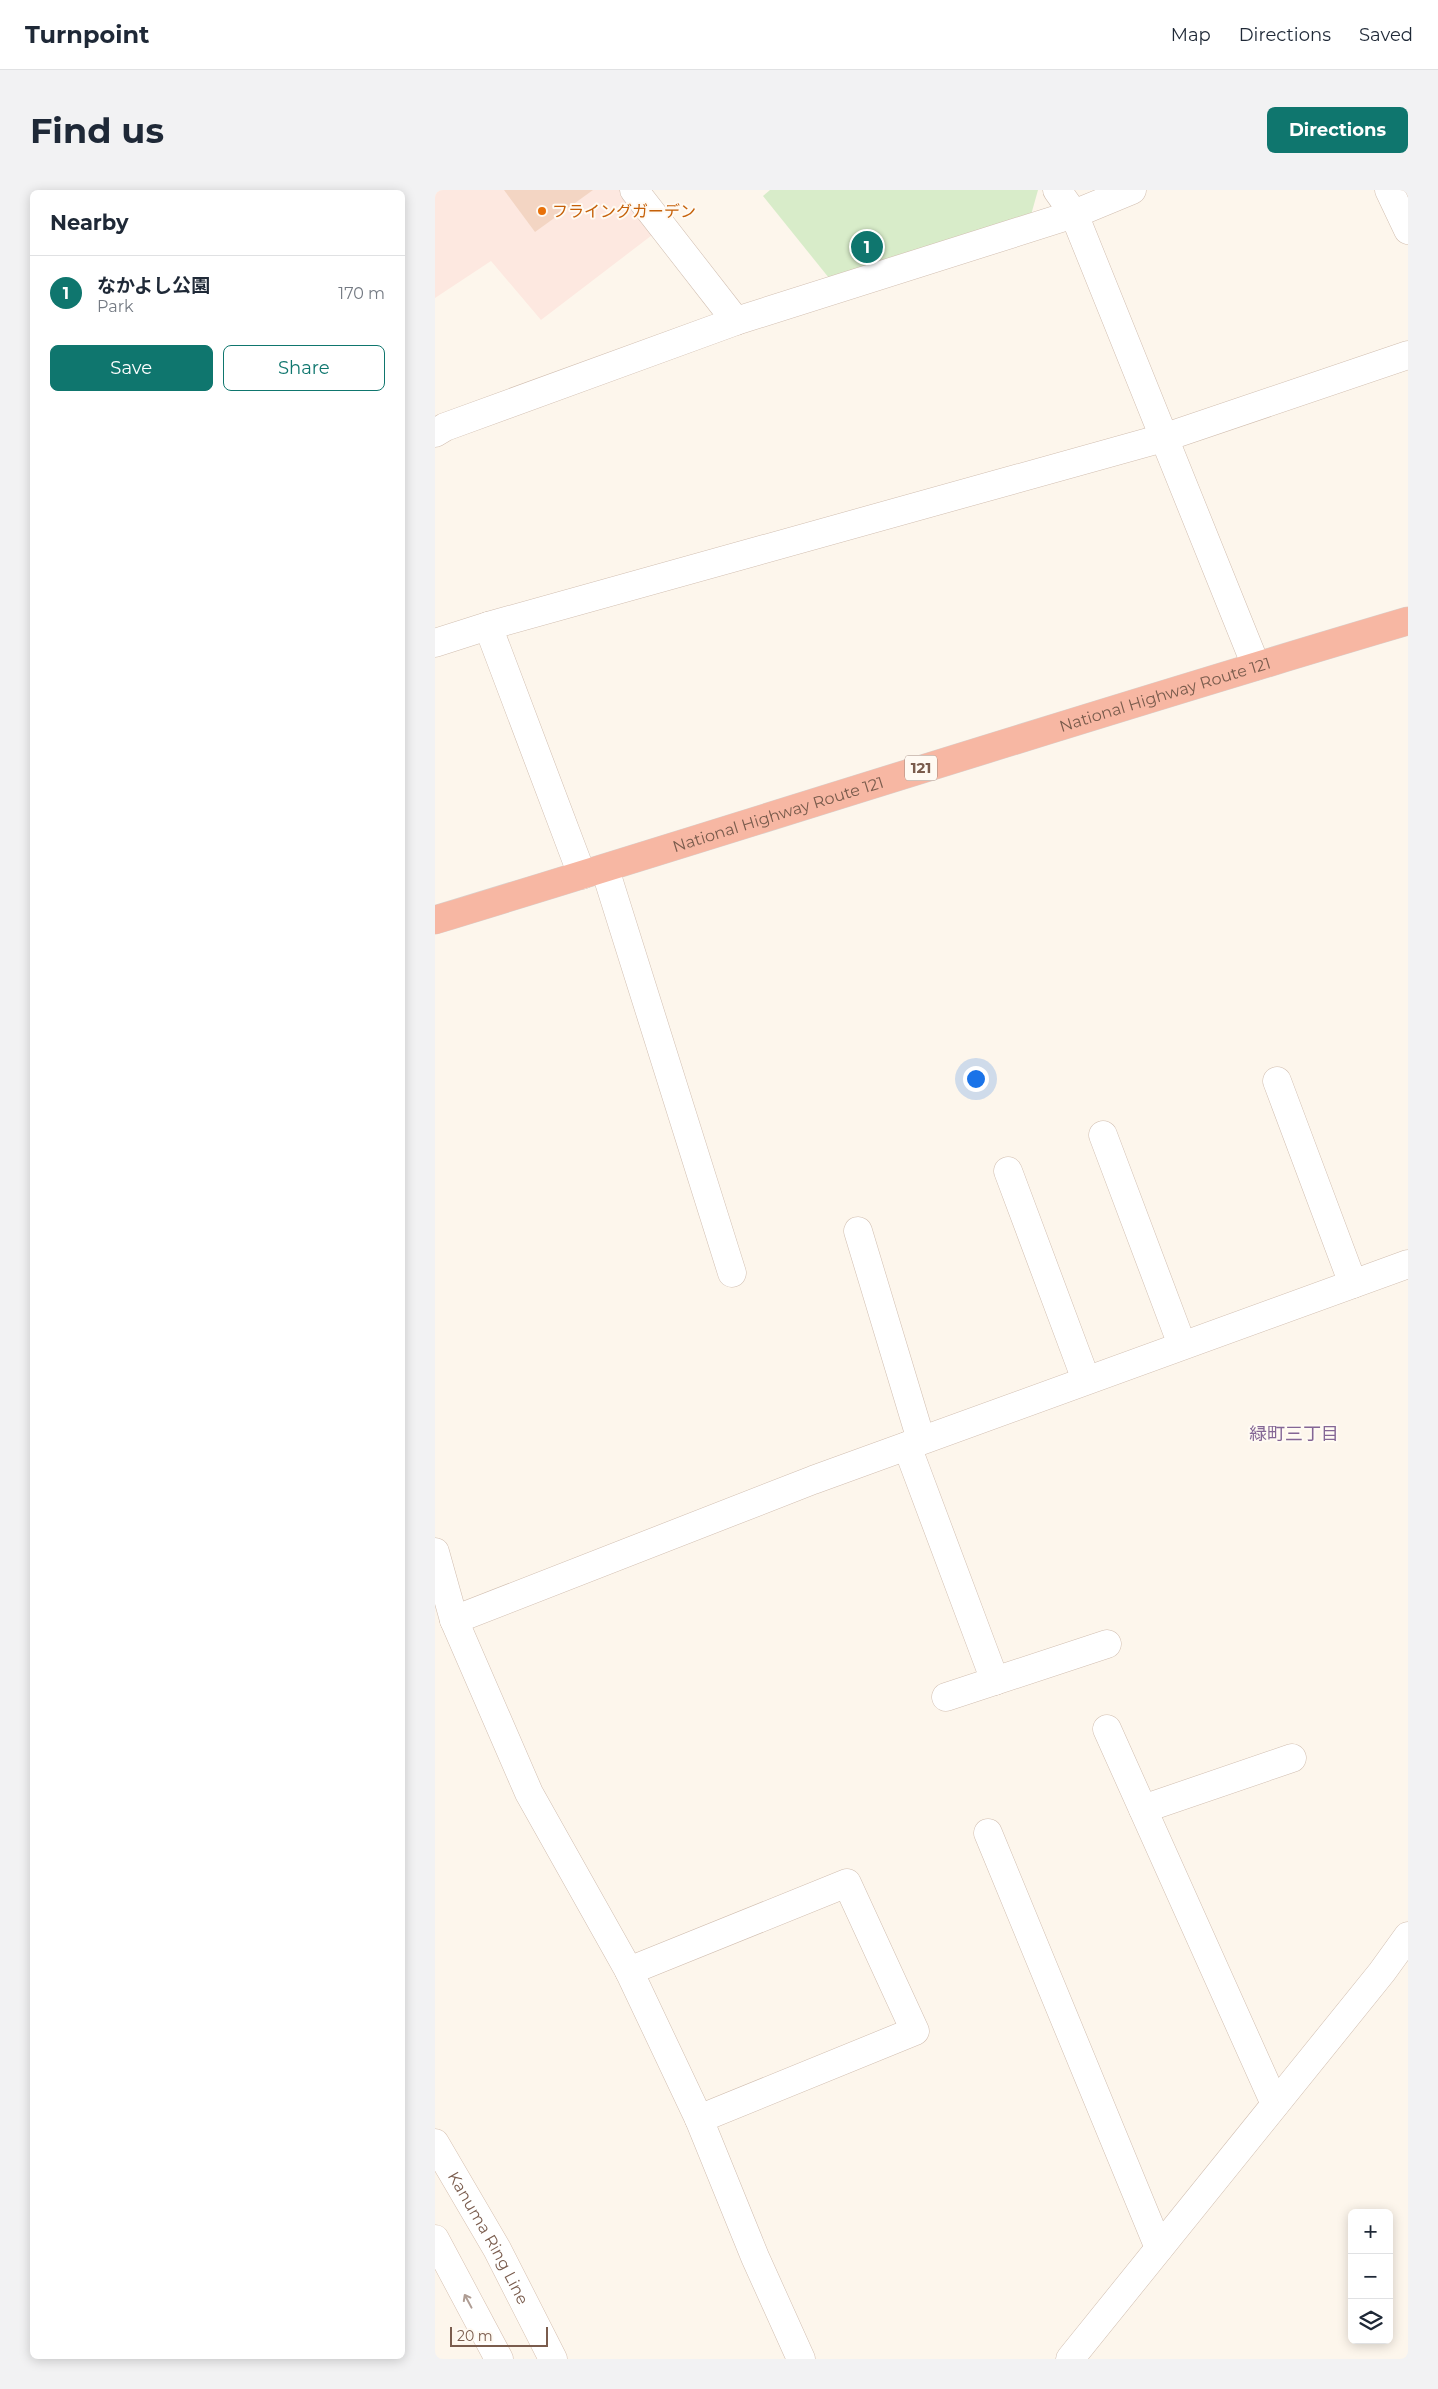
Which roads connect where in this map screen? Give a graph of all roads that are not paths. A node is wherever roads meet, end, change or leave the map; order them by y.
1 (634, 190) edge
2 (1057, 190) edge
3 (1132, 190) edge
4 (1389, 190) edge
5 (1074, 214) junction
6 (1407, 228) edge
7 (736, 321) junction
8 (1408, 355) edge
9 (435, 433) edge
10 (1163, 438) junction
11 (1408, 621) edge
12 (488, 626) junction
13 (435, 643) edge
14 (1256, 666) junction
15 (593, 872) junction
16 (435, 920) edge
17 (1277, 1082) dead end
18 (1103, 1135) dead end
19 (1008, 1170) dead end
20 (858, 1231) dead end
21 (1408, 1264) edge
22 (731, 1273) dead end
23 (1353, 1284) junction
24 (1182, 1345) junction
25 (1086, 1380) junction
26 (914, 1443) junction
27 (435, 1552) edge
28 (454, 1620) junction
29 (1107, 1644) dead end
30 (995, 1681) junction
31 (946, 1697) dead end
32 (1107, 1729) dead end
33 (1292, 1758) dead end
34 (1143, 1809) junction
35 (988, 1833) dead end
36 (1408, 1936) edge
37 (629, 1971) junction
38 (1275, 2104) junction
39 (699, 2119) junction
40 (435, 2143) edge
41 (435, 2239) edge
42 (1159, 2248) junction
43 (499, 2359) edge
44 (553, 2359) edge
45 (801, 2359) edge
46 (1070, 2359) edge

1 - 7 street
2 - 5 street
3 - 5 street
4 - 6 street
5 - 7 street
5 - 10 street
7 - 9 street
8 - 10 street
10 - 12 street
10 - 14 street
11 - 14 highway, National Highway Route 121 / 121
12 - 13 street
12 - 15 street
14 - 15 highway, National Highway Route 121 / 121
15 - 16 highway, National Highway Route 121 / 121
15 - 22 street
17 - 23 street
18 - 24 street
19 - 25 street
20 - 26 street
21 - 23 street
23 - 24 street
24 - 25 street
25 - 26 street
26 - 28 street
26 - 30 street
27 - 28 street
28 - 37 street
29 - 30 street
30 - 31 street
32 - 34 street
33 - 34 street
34 - 38 street
35 - 42 street
36 - 38 street
37 - 39 street
37 - 39 street
38 - 42 street
39 - 45 street
40 - 44 street, Kanuma Ring Line
43 -> 41 street
42 - 46 street

